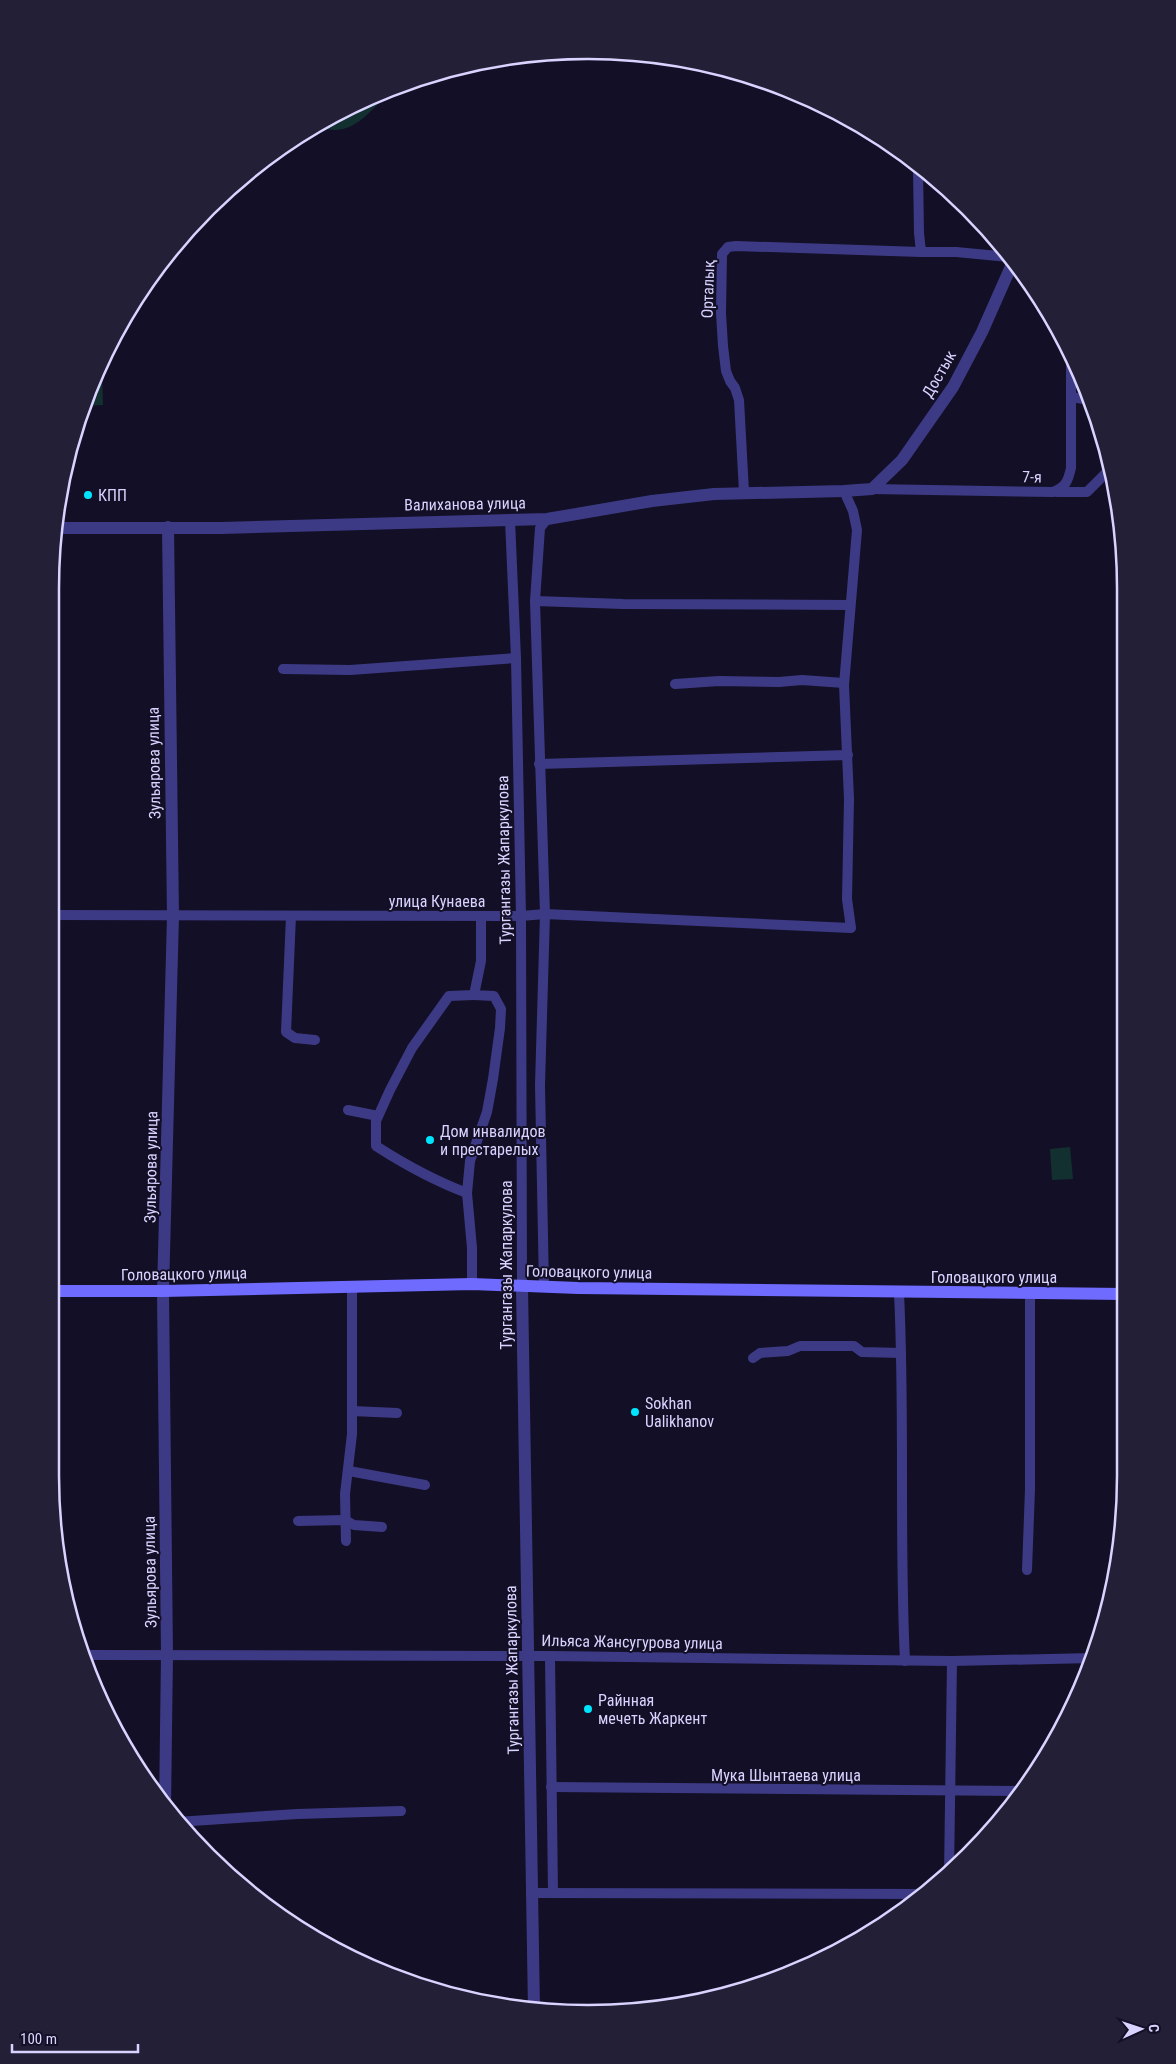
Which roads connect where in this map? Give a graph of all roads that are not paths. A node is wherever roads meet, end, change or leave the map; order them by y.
1 (918, 175) edge
2 (921, 252) junction
3 (1000, 256) edge
4 (1010, 269) edge
5 (1072, 373) edge
6 (1071, 397) junction
7 (1082, 399) edge
8 (1105, 474) edge
9 (872, 489) junction
10 (844, 491) junction
11 (744, 492) junction
12 (1053, 492) junction
13 (547, 519) junction
14 (510, 520) junction
15 (168, 527) junction
16 (62, 528) edge
17 (535, 601) junction
18 (850, 605) junction
19 (516, 658) junction
20 (283, 669) dead end
21 (844, 683) junction
22 (675, 684) dead end
23 (848, 754) junction
24 (539, 764) junction
25 (545, 914) junction
26 (59, 915) edge
27 (173, 916) junction
28 (291, 916) junction
29 (481, 916) junction
30 (521, 916) junction
31 (474, 995) junction
32 (315, 1040) dead end
33 (348, 1110) dead end
34 (378, 1116) junction
35 (467, 1193) junction
36 (472, 1284) junction
37 (352, 1287) junction
38 (522, 1287) junction
39 (544, 1287) junction
40 (59, 1291) edge
41 (163, 1291) junction
42 (899, 1293) junction
43 (1030, 1294) junction
44 (1117, 1294) edge
45 (901, 1352) junction
46 (753, 1358) dead end
47 (352, 1411) junction
48 (397, 1413) dead end
49 (348, 1471) junction
50 (426, 1485) dead end
51 (345, 1520) junction
52 (298, 1521) dead end
53 (382, 1527) dead end
54 (346, 1541) dead end
55 (1027, 1570) dead end
56 (90, 1655) edge
57 (167, 1655) junction
58 (529, 1656) junction
59 (550, 1656) junction
60 (1085, 1658) edge
61 (905, 1660) junction
62 (952, 1661) junction
63 (551, 1786) junction
64 (950, 1791) junction
65 (1013, 1791) edge
66 (165, 1794) edge
67 (401, 1810) dead end
68 (187, 1821) edge
69 (949, 1862) edge
70 (531, 1893) junction
71 (553, 1893) junction
72 (912, 1894) edge
73 (534, 2002) edge

1 - 2 street
2 - 3 street
2 - 11 street, Орталық
4 - 9 street, Достык
5 - 6 street, 7-я
6 - 7 street
6 - 12 street, 7-я
8 - 12 street
9 - 10 street, Валиханова улица
9 - 12 street, 7-я
10 - 11 street, Валиханова улица
10 - 18 street
11 - 13 street, Валиханова улица
13 - 14 street, Валиханова улица
13 - 17 street
14 - 15 street, Валиханова улица
14 - 19 street, Тургангазы Жапаркулова
15 - 16 street, Валиханова улица
15 - 27 street, Зульярова улица
17 - 18 street
17 - 24 street
18 - 21 street
19 - 20 street
19 - 30 street, Тургангазы Жапаркулова
21 - 22 street
21 - 23 street
23 - 24 street
23 - 25 street, улица Кунаева
24 - 25 street
25 - 30 street, улица Кунаева
25 - 39 street
26 - 27 street, улица Кунаева
27 - 28 street, улица Кунаева
27 - 41 street, Зульярова улица
28 - 29 street, улица Кунаева
28 - 32 street
29 - 30 street, улица Кунаева
29 - 31 street
30 - 38 street, Тургангазы Жапаркулова
31 - 34 street
31 - 35 street
33 - 34 street
34 - 35 street
35 - 36 street
36 - 37 main road, Головацкого улица
36 - 38 main road, Головацкого улица
37 - 41 main road, Головацкого улица
37 - 47 street
38 - 39 main road, Головацкого улица
38 - 58 street, Тургангазы Жапаркулова
39 - 42 main road, Головацкого улица
40 - 41 main road, Головацкого улица
41 - 57 street, Зульярова улица
42 - 43 main road, Головацкого улица
42 - 45 street
43 - 44 main road, Головацкого улица
43 - 55 street
45 - 46 street
45 - 61 street
47 - 48 street
47 - 49 street
49 - 50 street
49 - 51 street
51 - 52 street
51 - 53 street
51 - 54 street
56 - 57 street, Ильяса Жансугурова улица
57 - 58 street, Ильяса Жансугурова улица
57 - 66 street, Зульярова улица
58 - 59 street, Ильяса Жансугурова улица
58 - 70 street, Тургангазы Жапаркулова
59 - 61 street, Ильяса Жансугурова улица
59 - 63 street
60 - 62 street, Ильяса Жансугурова улица
61 - 62 street, Ильяса Жансугурова улица
62 - 64 street
63 - 64 street, Мука Шынтаева улица
63 - 71 street
64 - 65 street, Мука Шынтаева улица
64 - 69 street
67 - 68 street
70 - 71 street
70 - 73 street, Тургангазы Жапаркулова
71 - 72 street

